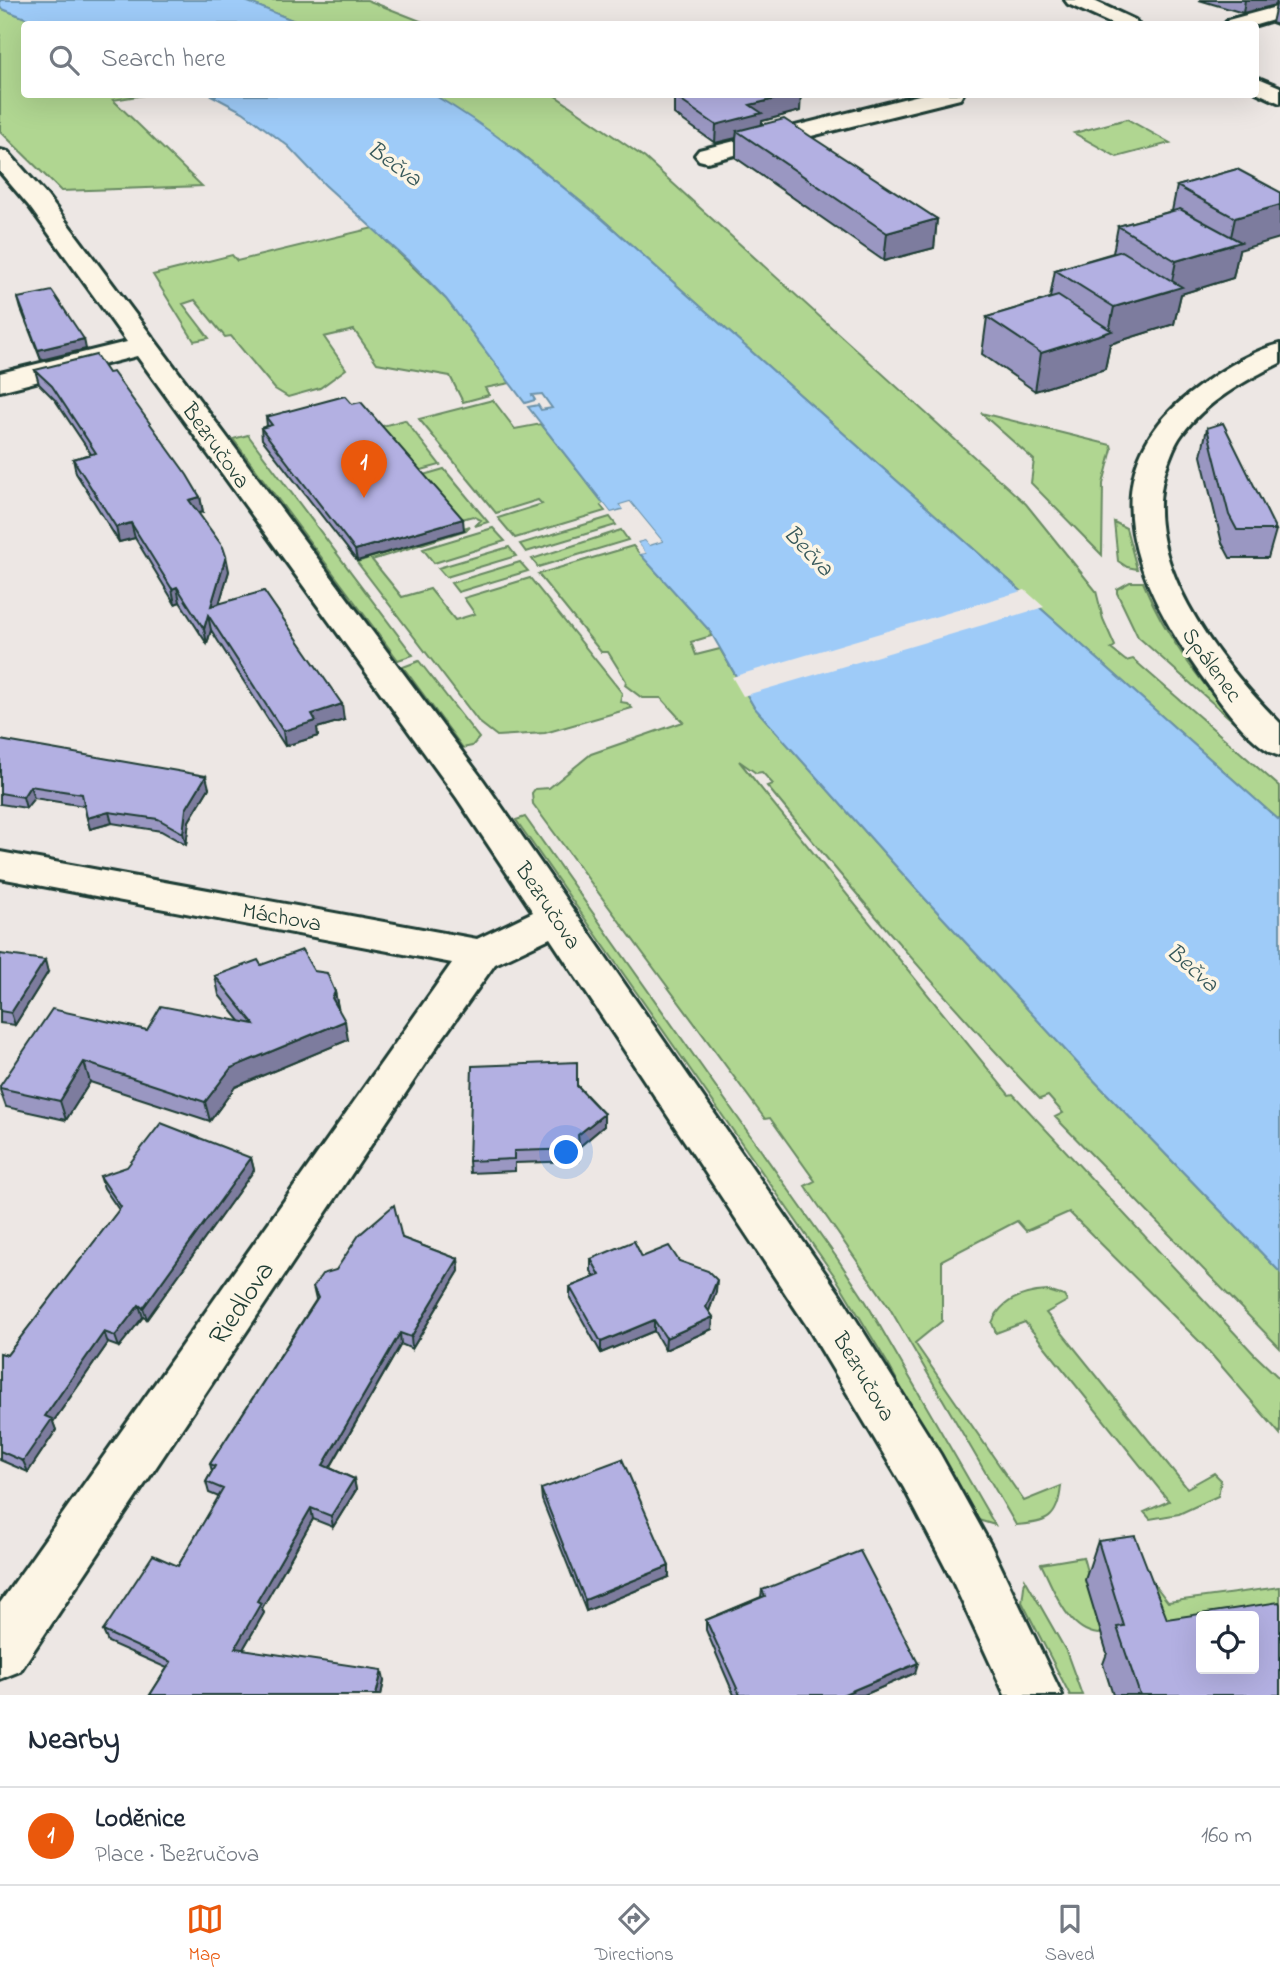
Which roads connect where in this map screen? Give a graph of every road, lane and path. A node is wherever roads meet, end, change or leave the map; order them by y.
1 (1075, 0) edge
2 (1280, 12) edge
3 (1121, 21) edge
4 (1246, 21) edge
5 (1259, 86) edge
6 (1280, 96) edge
7 (936, 98) edge
8 (707, 155) dead end
9 (0, 156) edge
10 (143, 346) junction
11 (1280, 352) edge
12 (0, 382) edge
13 (1280, 744) edge
14 (0, 865) edge
15 (556, 917) junction
16 (481, 954) junction
17 (0, 1651) edge
18 (1034, 1695) edge

1 - 3 street
2 - 4 street
5 - 6 street
7 - 8 street
9 - 10 street, Bezručova
10 - 12 street
10 - 15 street, Bezručova
11 - 13 street, Spálenec
14 - 16 street, Máchova
15 - 16 street
15 - 18 street, Bezručova
16 - 17 street, Riedlova

